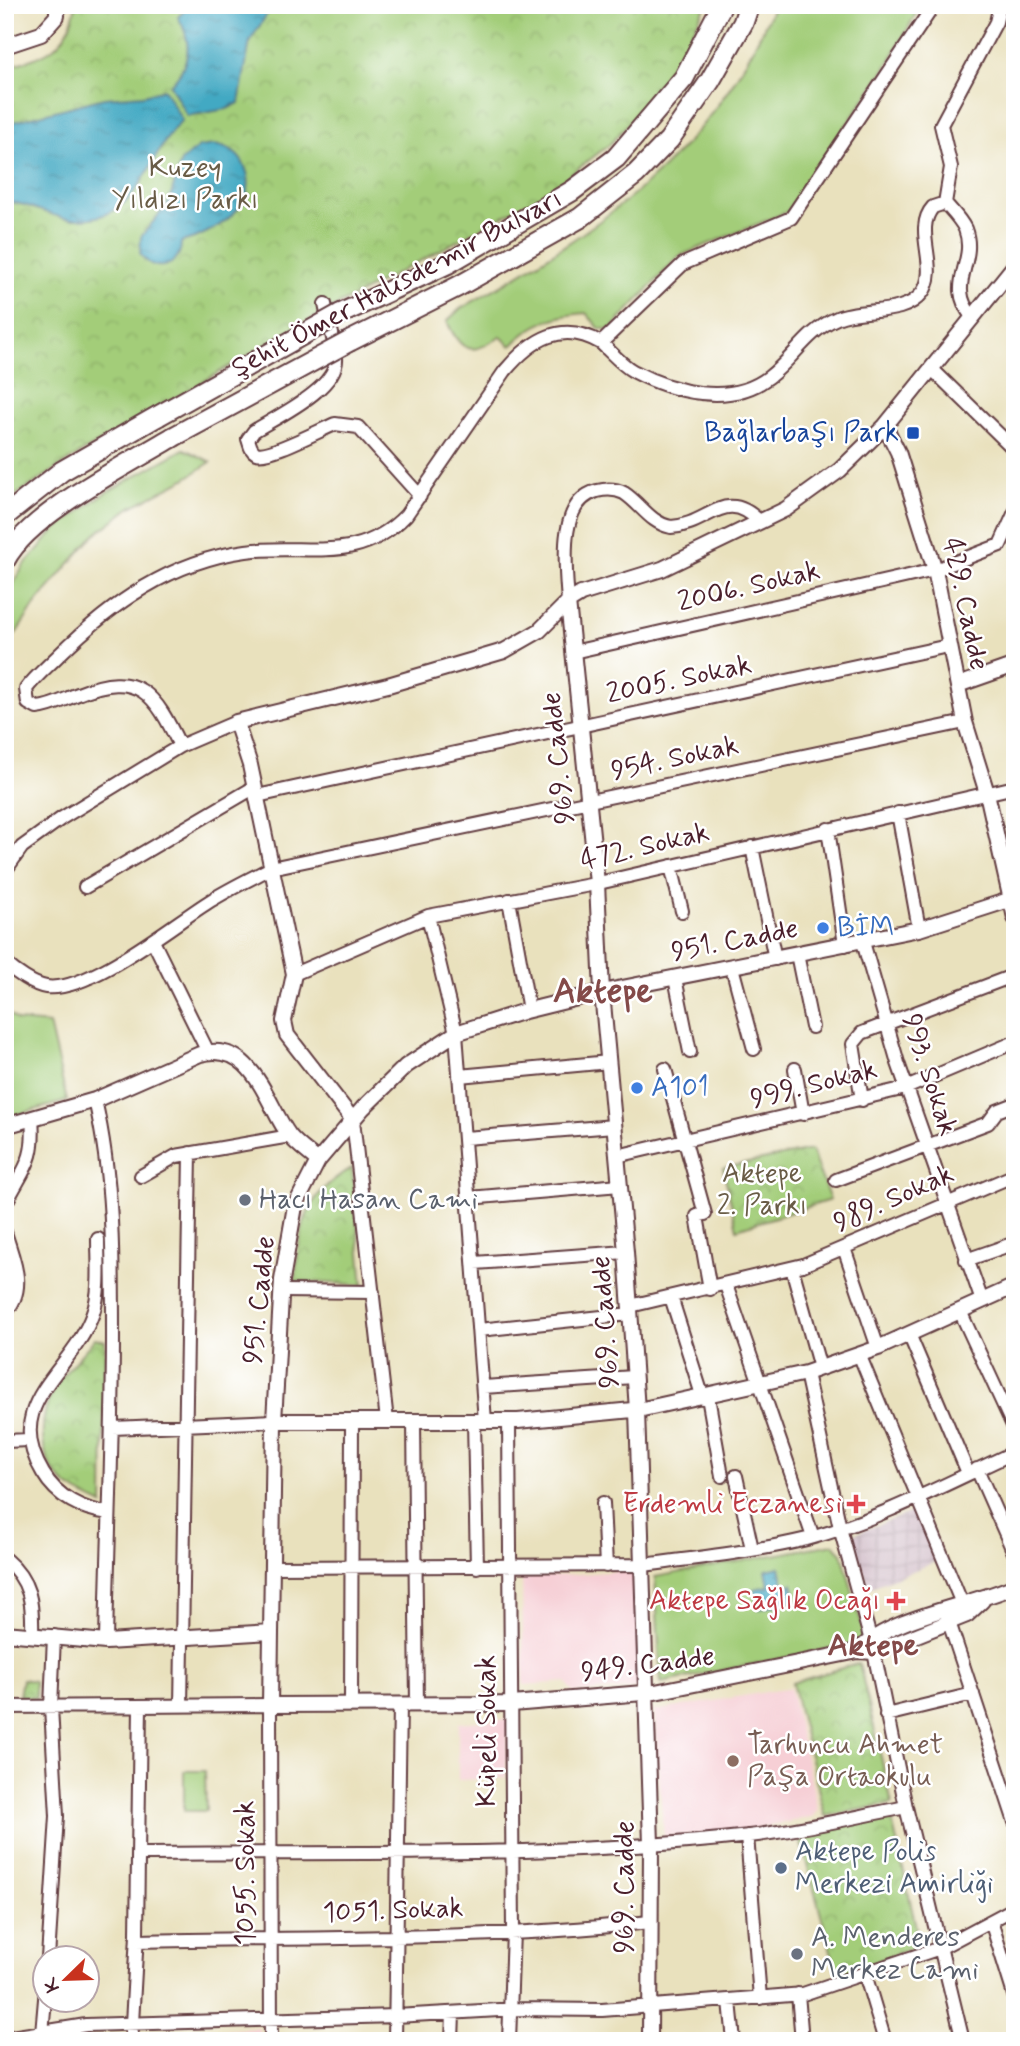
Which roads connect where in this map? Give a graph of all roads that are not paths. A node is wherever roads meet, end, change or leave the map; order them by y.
1 (57, 5) edge
2 (722, 5) edge
3 (749, 5) edge
4 (934, 5) edge
5 (1000, 5) edge
6 (5, 46) edge
7 (945, 203) junction
8 (1013, 270) edge
9 (332, 309) junction
10 (973, 318) junction
11 (601, 343) junction
12 (933, 370) junction
13 (885, 426) junction
14 (1015, 450) edge
15 (420, 496) junction
16 (1015, 512) edge
17 (5, 516) edge
18 (760, 522) junction
19 (8, 555) edge
20 (935, 570) junction
21 (568, 602) junction
22 (948, 646) junction
23 (573, 652) junction
24 (1015, 664) edge
25 (958, 685) junction
26 (236, 722) junction
27 (965, 722) junction
28 (580, 727) junction
29 (180, 746) junction
30 (1015, 787) edge
31 (256, 792) junction
32 (988, 793) junction
33 (588, 803) junction
34 (898, 813) junction
35 (828, 829) junction
36 (752, 847) junction
37 (671, 866) junction
38 (271, 868) junction
39 (5, 872) edge
40 (597, 883) junction
41 (85, 887) dead end
42 (1012, 899) edge
43 (509, 900) junction
44 (682, 911) dead end
45 (428, 916) junction
46 (1015, 918) edge
47 (919, 929) junction
48 (153, 941) junction
49 (863, 942) junction
50 (845, 945) junction
51 (797, 954) junction
52 (775, 959) junction
53 (5, 963) edge
54 (732, 967) junction
55 (294, 974) junction
56 (1015, 975) edge
57 (675, 978) junction
58 (602, 992) junction
59 (529, 1010) junction
60 (886, 1025) junction
61 (812, 1027) dead end
62 (456, 1033) junction
63 (1015, 1042) edge
64 (754, 1049) dead end
65 (208, 1052) junction
66 (690, 1052) dead end
67 (608, 1062) junction
68 (666, 1069) dead end
69 (795, 1069) dead end
70 (459, 1076) junction
71 (906, 1088) junction
72 (96, 1100) junction
73 (862, 1100) junction
74 (1015, 1104) edge
75 (803, 1114) junction
76 (32, 1118) junction
77 (353, 1120) junction
78 (5, 1126) edge
79 (614, 1126) junction
80 (290, 1136) junction
81 (465, 1138) junction
82 (685, 1141) junction
83 (926, 1146) junction
84 (190, 1153) junction
85 (617, 1156) junction
86 (318, 1161) junction
87 (141, 1175) dead end
88 (1015, 1175) edge
89 (836, 1180) dead end
90 (620, 1185) junction
91 (469, 1198) junction
92 (946, 1203) junction
93 (5, 1205) edge
94 (5, 1232) edge
95 (98, 1238) dead end
96 (1015, 1243) edge
97 (844, 1248) junction
98 (626, 1252) junction
99 (966, 1260) junction
100 (475, 1263) junction
101 (792, 1268) junction
102 (726, 1285) junction
103 (1015, 1287) edge
104 (710, 1289) junction
105 (282, 1291) junction
106 (373, 1292) junction
107 (671, 1297) junction
108 (982, 1301) junction
109 (630, 1310) junction
110 (960, 1311) junction
111 (5, 1313) edge
112 (479, 1330) junction
113 (909, 1334) junction
114 (878, 1348) junction
115 (859, 1354) junction
116 (820, 1368) junction
117 (806, 1373) junction
118 (634, 1377) junction
119 (762, 1384) junction
120 (483, 1387) junction
121 (705, 1397) junction
122 (637, 1410) junction
123 (274, 1421) junction
124 (352, 1421) junction
125 (387, 1421) junction
126 (414, 1421) junction
127 (480, 1421) junction
128 (509, 1421) junction
129 (185, 1424) junction
130 (113, 1428) junction
131 (1015, 1430) edge
132 (29, 1440) junction
133 (5, 1441) edge
134 (1015, 1452) edge
135 (973, 1471) junction
136 (919, 1496) junction
137 (603, 1503) dead end
138 (109, 1513) junction
139 (843, 1527) junction
140 (813, 1537) junction
141 (752, 1549) junction
142 (1015, 1555) edge
143 (5, 1559) edge
144 (643, 1565) junction
145 (606, 1566) junction
146 (272, 1567) junction
147 (349, 1567) junction
148 (415, 1567) junction
149 (477, 1567) junction
150 (511, 1567) junction
151 (1015, 1586) edge
152 (970, 1606) junction
153 (947, 1615) junction
154 (271, 1632) junction
155 (5, 1633) edge
156 (33, 1634) junction
157 (54, 1636) junction
158 (182, 1639) junction
159 (106, 1642) junction
160 (876, 1643) junction
161 (647, 1693) junction
162 (973, 1694) junction
163 (351, 1704) junction
164 (400, 1704) junction
165 (417, 1704) junction
166 (512, 1704) junction
167 (270, 1705) junction
168 (139, 1706) junction
169 (181, 1706) junction
170 (5, 1707) edge
171 (51, 1707) junction
172 (886, 1715) junction
173 (906, 1808) junction
174 (1015, 1822) edge
175 (747, 1836) junction
176 (651, 1844) junction
177 (512, 1850) junction
178 (270, 1852) junction
179 (398, 1853) junction
180 (138, 1854) junction
181 (1015, 1908) edge
182 (991, 1920) junction
183 (650, 1922) junction
184 (513, 1932) junction
185 (270, 1938) junction
186 (397, 1938) junction
187 (137, 1941) junction
188 (49, 1944) edge
189 (940, 1948) junction
190 (865, 1974) junction
191 (798, 1994) junction
192 (760, 1998) junction
193 (1015, 1998) edge
194 (730, 2001) junction
195 (649, 2005) junction
196 (509, 2009) junction
197 (453, 2013) junction
198 (43, 2014) edge
199 (396, 2016) junction
200 (270, 2018) junction
201 (86, 2025) junction
202 (131, 2026) junction
203 (41, 2033) junction
204 (5, 2038) edge
205 (86, 2041) edge
206 (131, 2041) edge
207 (271, 2041) edge
208 (396, 2041) edge
209 (452, 2041) edge
210 (509, 2041) edge
211 (650, 2041) edge
212 (734, 2041) edge
213 (802, 2041) edge
214 (885, 2041) edge
215 (963, 2041) edge

1 - 6 street
2 - 9 highway, Şehit Ömer Halisdemir Bulvarı
3 - 19 highway, Şehit Ömer Halisdemir Bulvarı, bridge
4 - 11 street
5 - 7 street
7 - 10 street
7 - 11 street
8 - 10 street
9 - 15 street
9 - 17 highway, Şehit Ömer Halisdemir Bulvarı, bridge
10 - 12 street
11 - 15 street
12 - 13 street
12 - 14 street
13 - 18 street
13 - 20 street, 429. Cadde
15 - 29 street
16 - 20 street, 2006. Sokak
18 - 21 street
18 - 21 street
20 - 22 street, 429. Cadde
20 - 23 street, 2006. Sokak
21 - 23 street, 969. Cadde
21 - 26 street
22 - 25 street, 429. Cadde
22 - 28 street, 2005. Sokak
23 - 28 street, 969. Cadde
24 - 25 street
25 - 27 street, 429. Cadde
26 - 29 street
26 - 31 street
27 - 32 street, 429. Cadde
27 - 33 street, 954. Sokak
28 - 31 street, 2005. Sokak
28 - 33 street, 969. Cadde
29 - 39 street
30 - 32 street, 472. Sokak
31 - 38 street
31 - 41 street, 2005. Sokak
32 - 34 street, 472. Sokak
32 - 42 street, 429. Cadde
33 - 38 street, 954. Sokak
33 - 40 street, 969. Cadde
34 - 35 street, 472. Sokak
34 - 47 street
35 - 36 street, 472. Sokak
35 - 50 street
36 - 37 street, 472. Sokak
36 - 52 street
37 - 40 street, 472. Sokak
37 - 44 street
38 - 48 street, 954. Sokak
38 - 55 street
40 - 43 street, 472. Sokak
40 - 58 street, 969. Cadde
42 - 46 street, 429. Cadde
42 - 47 street, 951. Cadde
43 - 45 street, 472. Sokak
43 - 59 street
45 - 55 street, 472. Sokak
45 - 62 street
47 - 49 street, 951. Cadde
48 - 53 street, 954. Sokak
48 - 65 street
49 - 50 street, 951. Cadde
49 - 60 street, 993. Sokak
50 - 51 street, 951. Cadde
51 - 52 street, 951. Cadde
51 - 61 street
52 - 54 street, 951. Cadde
54 - 57 street, 951. Cadde
54 - 64 street
55 - 77 street
56 - 60 street
57 - 58 street, 951. Cadde
57 - 66 street
58 - 59 street, 951. Cadde
58 - 67 street, 969. Cadde
59 - 62 street, 951. Cadde
60 - 71 street, 993. Sokak
60 - 73 street
62 - 70 street
62 - 77 street, 951. Cadde
63 - 71 street, 999. Sokak
65 - 72 street
65 - 80 street
67 - 70 street
67 - 79 street, 969. Cadde
68 - 82 street
69 - 75 street
70 - 81 street
71 - 73 street, 999. Sokak
71 - 83 street, 993. Sokak
72 - 76 street
72 - 130 street
73 - 75 street, 999. Sokak
74 - 83 street
75 - 82 street, 999. Sokak
76 - 78 street
76 - 93 street
77 - 86 street, 951. Cadde
77 - 106 street
79 - 81 street
79 - 85 street, 969. Cadde
80 - 84 street
80 - 86 street
81 - 91 street
82 - 85 street, 999. Sokak
82 - 104 street
83 - 89 street
83 - 92 street, 993. Sokak
84 - 87 street
84 - 129 street
85 - 90 street, 969. Cadde
86 - 105 street, 951. Cadde
88 - 92 street, 989. Sokak
90 - 91 street
90 - 98 street, 969. Cadde
91 - 100 street
92 - 97 street, 989. Sokak
92 - 99 street, 993. Sokak
94 - 111 street
95 - 132 street
96 - 99 street
97 - 101 street, 989. Sokak
97 - 114 street
98 - 100 street
98 - 109 street, 969. Cadde
99 - 108 street, 993. Sokak
100 - 112 street
101 - 102 street, 989. Sokak
101 - 116 street
102 - 104 street, 989. Sokak
102 - 119 street
103 - 108 street
104 - 107 street, 989. Sokak
105 - 106 street
105 - 123 street, 951. Cadde
106 - 125 street
107 - 109 street, 989. Sokak
107 - 121 street
108 - 110 street
109 - 112 street, 989. Sokak
109 - 118 street, 969. Cadde
110 - 113 street
110 - 131 street
112 - 120 street
113 - 114 street
113 - 135 street
114 - 115 street
115 - 116 street
115 - 136 street
116 - 117 street
117 - 119 street
117 - 139 street
118 - 120 street
118 - 122 street, 969. Cadde
119 - 121 street
119 - 140 street
120 - 127 street
121 - 122 street
121 - 141 street
122 - 128 street
122 - 144 street, 969. Cadde
123 - 124 street
123 - 129 street
123 - 146 street, 951. Cadde
124 - 125 street
124 - 147 street
125 - 126 street
126 - 127 street
126 - 148 street
127 - 128 street
127 - 149 street
128 - 150 street, Küpeli Sokak
129 - 130 street
129 - 158 street
130 - 138 street
132 - 133 street
132 - 138 street
134 - 135 street
135 - 136 street
135 - 142 street
136 - 139 street
136 - 152 street
137 - 145 street
138 - 159 street
139 - 140 street
139 - 160 street
140 - 141 street
141 - 144 street
143 - 156 street
144 - 145 street
144 - 161 street, 969. Cadde
145 - 150 street
146 - 147 street
146 - 154 street, 951. Cadde
147 - 148 street
147 - 163 street
148 - 149 street
148 - 165 street
149 - 150 street
150 - 166 street, Küpeli Sokak
151 - 152 street, 949. Cadde
152 - 153 street, 949. Cadde
153 - 160 street, 949. Cadde
153 - 162 street
154 - 158 street
154 - 167 street, 951. Cadde
155 - 156 street
156 - 157 street
157 - 159 street
157 - 171 street
158 - 159 street
158 - 169 street
160 - 161 street, 949. Cadde
160 - 172 street
161 - 166 street, 949. Cadde
161 - 176 street, 969. Cadde
162 - 172 street
162 - 174 street
163 - 164 street, 949. Cadde
163 - 167 street, 949. Cadde
164 - 165 street, 949. Cadde
164 - 179 street
165 - 166 street, 949. Cadde
166 - 177 street, Küpeli Sokak
167 - 169 street
167 - 178 street, 1055. Sokak
168 - 169 street
168 - 171 street
168 - 180 street
170 - 171 street
171 - 188 street
172 - 173 street
173 - 175 street
173 - 189 street
175 - 176 street
175 - 192 street
176 - 177 street
176 - 183 street, 969. Cadde
177 - 179 street
177 - 184 street, Küpeli Sokak
178 - 179 street
178 - 180 street
178 - 185 street, 1055. Sokak
179 - 186 street
180 - 187 street
181 - 182 street
182 - 189 street
182 - 193 street
183 - 184 street, 1051. Sokak
183 - 195 street, 969. Cadde
184 - 186 street, 1051. Sokak
184 - 196 street, Küpeli Sokak
185 - 186 street, 1051. Sokak
185 - 187 street, 1051. Sokak
185 - 200 street, 1055. Sokak
186 - 199 street
187 - 202 street
189 - 190 street
189 - 215 street
190 - 191 street
190 - 214 street
191 - 192 street
191 - 213 street
192 - 194 street
194 - 195 street
194 - 212 street
195 - 196 street
195 - 211 street, 969. Cadde
196 - 197 street
196 - 210 street, Küpeli Sokak
197 - 199 street
197 - 209 street
198 - 203 street
199 - 200 street
199 - 208 street
200 - 202 street
200 - 207 street, 1055. Sokak
201 - 202 street
201 - 203 street
201 - 205 street
202 - 206 street
203 - 204 street

